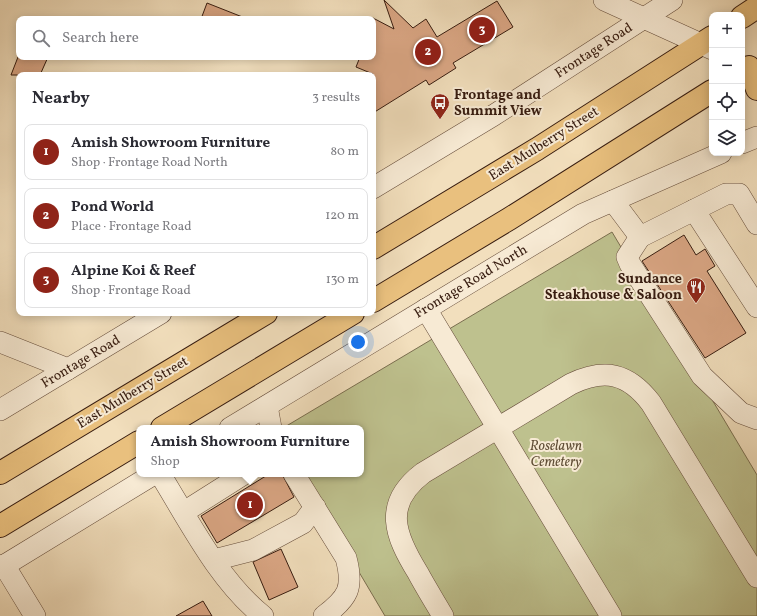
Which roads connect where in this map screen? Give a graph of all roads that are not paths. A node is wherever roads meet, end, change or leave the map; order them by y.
1 (604, 0) edge
2 (672, 0) edge
3 (757, 7) edge
4 (745, 15) edge
5 (643, 20) junction
6 (708, 44) edge
7 (749, 67) edge
8 (757, 89) edge
9 (709, 93) edge
10 (757, 137) edge
11 (745, 143) edge
12 (714, 156) edge
13 (376, 186) edge
14 (613, 201) junction
15 (694, 210) junction
16 (757, 224) edge
17 (640, 237) junction
18 (376, 246) edge
19 (376, 299) edge
20 (757, 307) edge
21 (426, 309) junction
22 (156, 316) edge
23 (261, 316) edge
24 (348, 316) edge
25 (0, 342) edge
26 (68, 370) junction
27 (267, 406) junction
28 (0, 410) edge
29 (757, 419) edge
30 (167, 425) edge
31 (235, 425) edge
32 (270, 425) edge
33 (498, 428) junction
34 (136, 444) edge
35 (0, 473) edge
36 (149, 477) edge
37 (162, 477) edge
38 (239, 477) edge
39 (296, 477) edge
40 (315, 507) junction
41 (184, 512) junction
42 (0, 526) edge
43 (214, 560) junction
44 (2, 566) edge
45 (757, 577) edge
46 (35, 616) edge
47 (262, 616) edge
48 (324, 616) edge
49 (443, 616) edge
50 (611, 616) edge

1 - 5 street
2 - 5 street, Frontage Road
3 - 4 highway
5 - 6 street
5 - 13 street, Frontage Road
6 - 18 highway, East Mulberry Street
7 - 8 highway
9 - 19 highway
10 - 11 street
12 - 14 street, Frontage Road North
14 - 17 street
14 - 21 street, Frontage Road North
15 - 16 street
15 - 17 street
15 - 20 street
17 - 29 street
21 - 27 street, Frontage Road North
21 - 33 street
22 - 26 street, Frontage Road
23 - 35 highway, East Mulberry Street
24 - 30 highway
25 - 26 street
26 - 28 street, Frontage Road
27 - 31 street, Frontage Road North
27 - 32 street
33 - 45 street
33 - 49 street
33 - 50 street
34 - 42 highway
36 - 44 street
37 - 41 street
38 - 41 street
39 - 40 street
40 - 43 street
40 - 48 street
41 - 43 street
43 - 47 street
44 - 46 street

